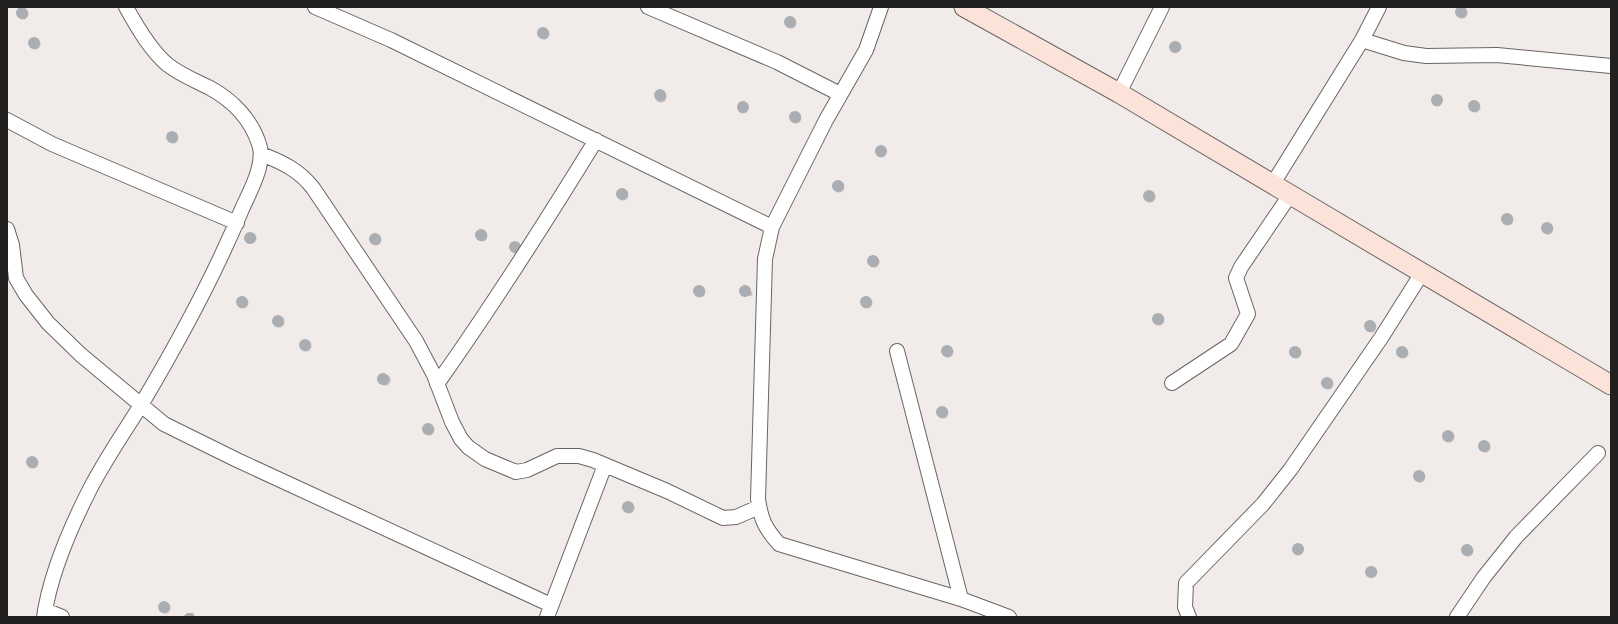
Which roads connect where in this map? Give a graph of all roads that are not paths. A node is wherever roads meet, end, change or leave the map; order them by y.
1 (126, 7) edge
2 (314, 7) edge
3 (648, 7) edge
4 (881, 7) edge
5 (1162, 7) edge
6 (1379, 7) edge
7 (972, 12) edge
8 (1362, 40) junction
9 (1611, 66) edge
10 (1119, 93) junction
11 (840, 94) junction
12 (7, 120) edge
13 (596, 140) junction
14 (261, 154) junction
15 (1272, 185) junction
16 (1290, 195) junction
17 (237, 223) junction
18 (772, 227) junction
19 (7, 228) edge
20 (1422, 273) junction
21 (897, 351) dead end
22 (1609, 380) edge
23 (1172, 382) dead end
24 (437, 384) junction
25 (141, 404) junction
26 (1598, 453) dead end
27 (605, 466) junction
28 (759, 507) junction
29 (961, 598) junction
30 (549, 611) edge
31 (44, 613) edge
32 (62, 617) edge
33 (1008, 617) edge
34 (1189, 617) edge
35 (1457, 617) edge

1 - 14 street
2 - 13 street
3 - 11 street
4 - 11 street
5 - 10 street
6 - 8 street
7 - 10 street
8 - 9 street
8 - 15 street
10 - 15 street
11 - 18 street
12 - 17 street
13 - 18 street
13 - 24 street
14 - 17 street
14 - 24 street
15 - 16 street
16 - 20 street
16 - 23 street
17 - 25 street
18 - 28 street
19 - 25 street
20 - 22 street
20 - 34 street
21 - 29 street
24 - 27 street
25 - 30 street
25 - 31 street
26 - 35 street
27 - 28 street
27 - 30 street
28 - 29 street
29 - 33 street
31 - 32 street

